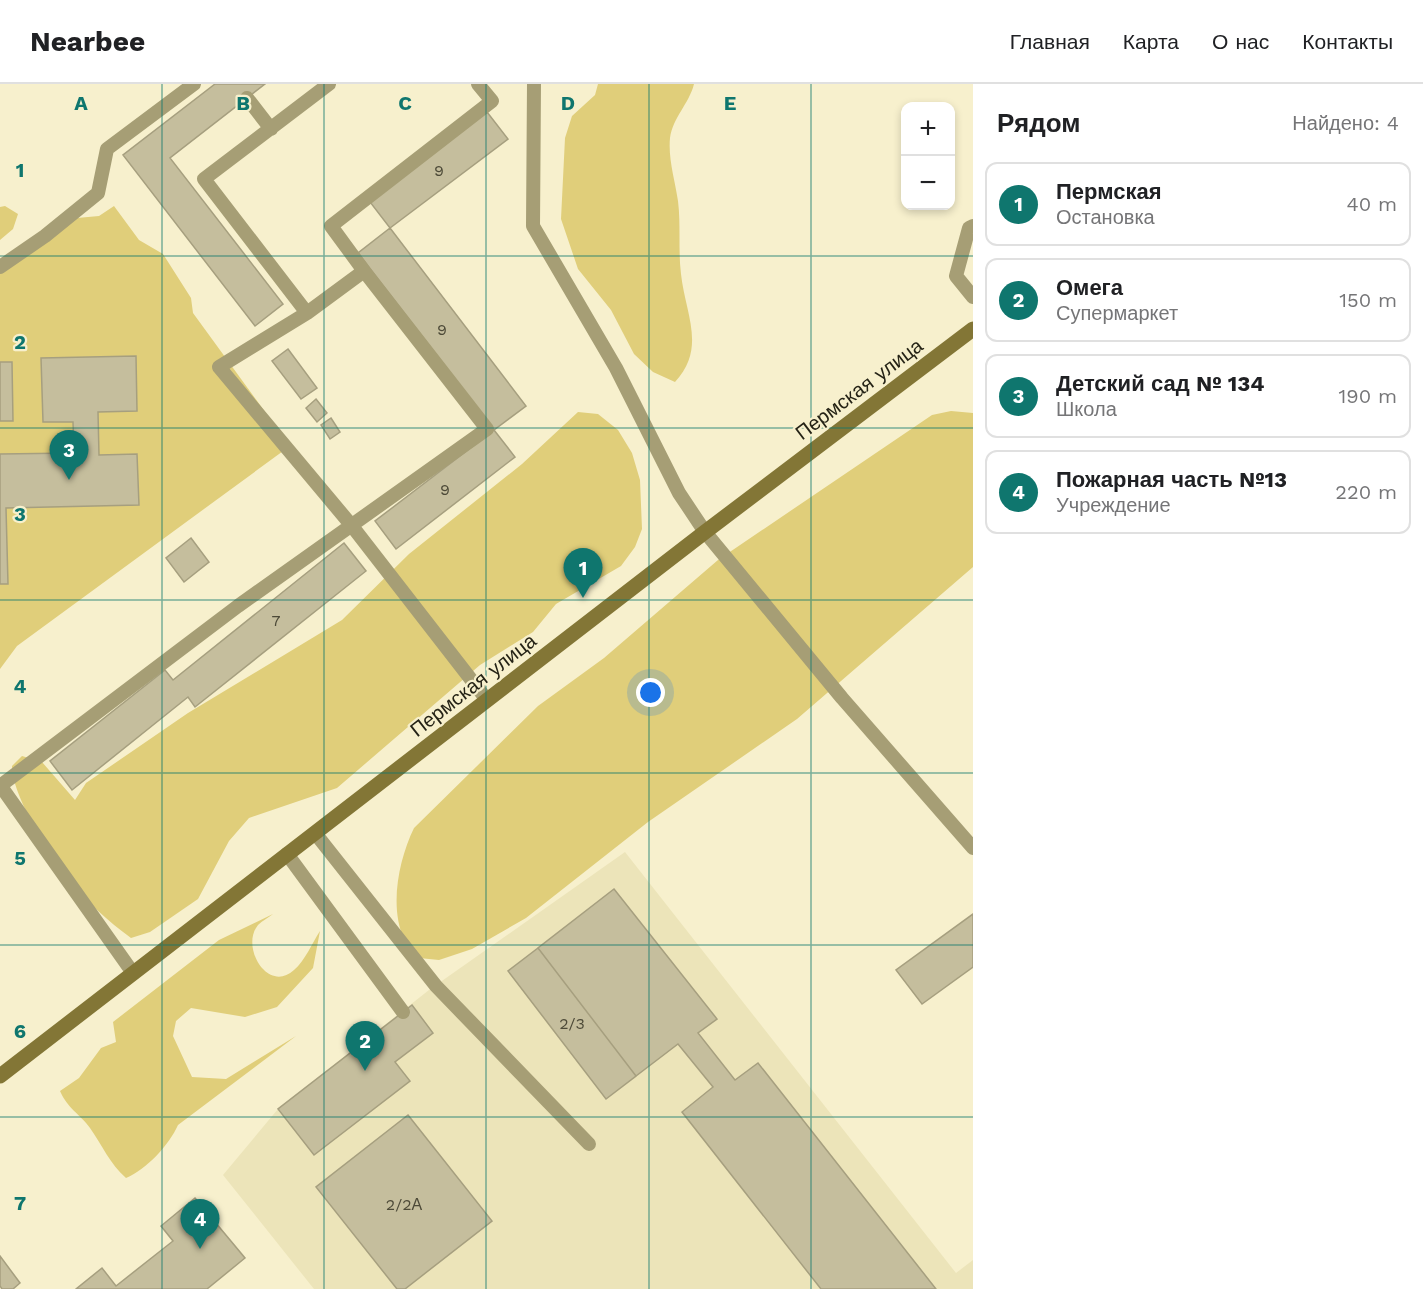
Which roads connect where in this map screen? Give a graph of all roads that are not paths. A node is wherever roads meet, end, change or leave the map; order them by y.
1 (194, 84) edge
2 (329, 84) edge
3 (478, 84) edge
4 (534, 84) edge
5 (247, 98) dead end
6 (271, 129) junction
7 (973, 226) edge
8 (0, 267) edge
9 (364, 271) junction
10 (973, 297) edge
11 (307, 313) junction
12 (973, 329) edge
13 (352, 526) junction
14 (705, 532) junction
15 (487, 700) junction
16 (0, 785) edge
17 (315, 833) junction
18 (973, 848) edge
19 (287, 854) junction
20 (133, 973) junction
21 (403, 1012) dead end
22 (0, 1076) edge
23 (589, 1144) dead end

1 - 8 lane
2 - 6 lane
3 - 9 lane
4 - 14 lane
5 - 6 lane
6 - 11 lane
7 - 10 lane
9 - 11 lane
9 - 13 lane
11 - 13 lane
12 - 14 street, Пермская улица
13 - 15 lane
13 - 16 lane
14 - 15 street, Пермская улица
14 - 18 lane
15 - 17 street, Пермская улица
16 - 20 lane
17 - 19 street, Пермская улица
17 - 23 lane
19 - 20 street, Пермская улица
19 - 21 lane
20 - 22 street, Пермская улица

